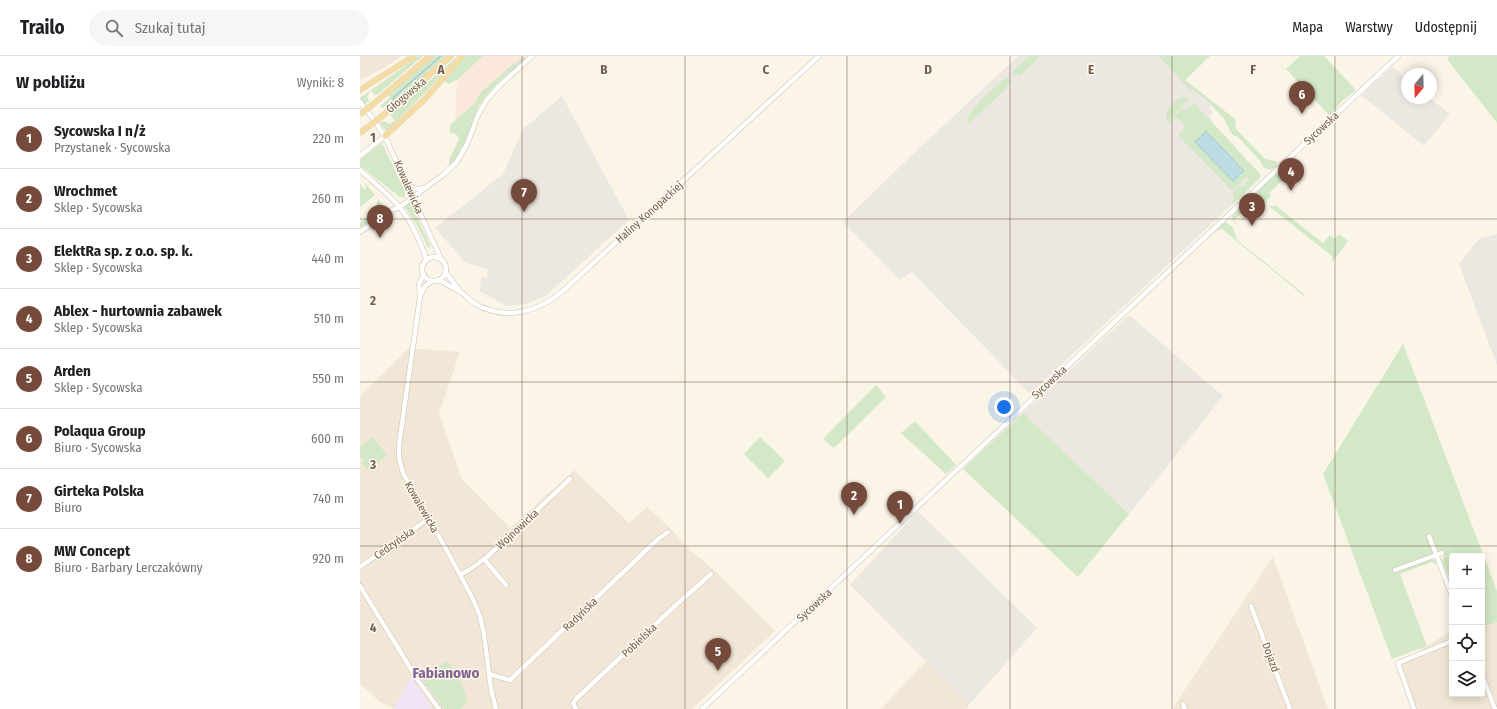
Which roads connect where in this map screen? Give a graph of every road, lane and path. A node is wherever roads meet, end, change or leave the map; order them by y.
1 (414, 56) edge
2 (430, 56) edge
3 (451, 56) edge
4 (462, 56) edge
5 (532, 56) edge
6 (819, 56) edge
7 (1398, 56) edge
8 (360, 90) edge
9 (360, 102) edge
10 (360, 114) edge
11 (360, 133) edge
12 (385, 136) junction
13 (360, 156) edge
14 (360, 170) edge
15 (409, 186) junction
16 (425, 188) junction
17 (414, 197) junction
18 (391, 198) junction
19 (400, 207) junction
20 (392, 210) junction
21 (360, 232) edge
22 (441, 259) junction
23 (426, 260) junction
24 (446, 273) junction
25 (424, 274) junction
26 (439, 280) junction
27 (432, 281) junction
28 (460, 292) junction
29 (420, 297) junction
30 (570, 479) dead end
31 (428, 519) junction
32 (668, 532) dead end
33 (1429, 536) dead end
34 (1439, 554) junction
35 (484, 559) junction
36 (360, 567) edge
37 (1395, 570) dead end
38 (711, 574) dead end
39 (460, 575) junction
40 (506, 585) dead end
41 (360, 586) edge
42 (1450, 589) edge
43 (1252, 606) dead end
44 (1449, 642) edge
45 (489, 674) junction
46 (1485, 682) edge
47 (439, 709) edge
48 (496, 709) edge
49 (576, 709) edge
50 (702, 709) edge
51 (1290, 709) edge
52 (1414, 709) edge
53 (1495, 709) edge

1 - 8 main road
2 - 10 main road, Głogowska, bridge
3 - 11 main road, Głogowska, bridge
4 - 12 main road
5 - 16 street
6 - 28 street, Haliny Konopackiej
7 - 50 street, Sycowska
9 - 12 street, Kowalewicka
12 - 13 street
12 - 15 street, Kowalewicka
14 - 18 street, Kowalewicka
15 - 16 street
15 - 17 street, Kowalewicka
16 - 17 street
17 - 19 street
17 - 22 street, Kowalewicka
18 - 19 street, Kowalewicka
18 - 20 street
19 - 20 street
19 - 23 street, Kowalewicka
20 - 21 street
22 - 23 street
22 - 24 street
23 - 25 street
24 - 26 street
24 - 28 street, Haliny Konopackiej
25 - 27 street
25 - 29 street, Kowalewicka
26 - 27 street
26 - 28 street, Haliny Konopackiej
27 - 29 street
29 - 31 street, Kowalewicka
30 - 35 street, Wojnowicka
31 - 36 street, Cedzyńska
31 - 39 street, Kowalewicka
32 - 45 street, Radyńska
33 - 34 street
34 - 37 street
34 - 42 street
35 - 39 street, Wojnowicka
35 - 40 street
38 - 49 street, Pobielska
39 - 45 street, Kowalewicka
41 - 47 street
43 - 51 street, Dojazd
44 - 52 street
45 - 48 street, Kowalewicka
46 - 53 street

